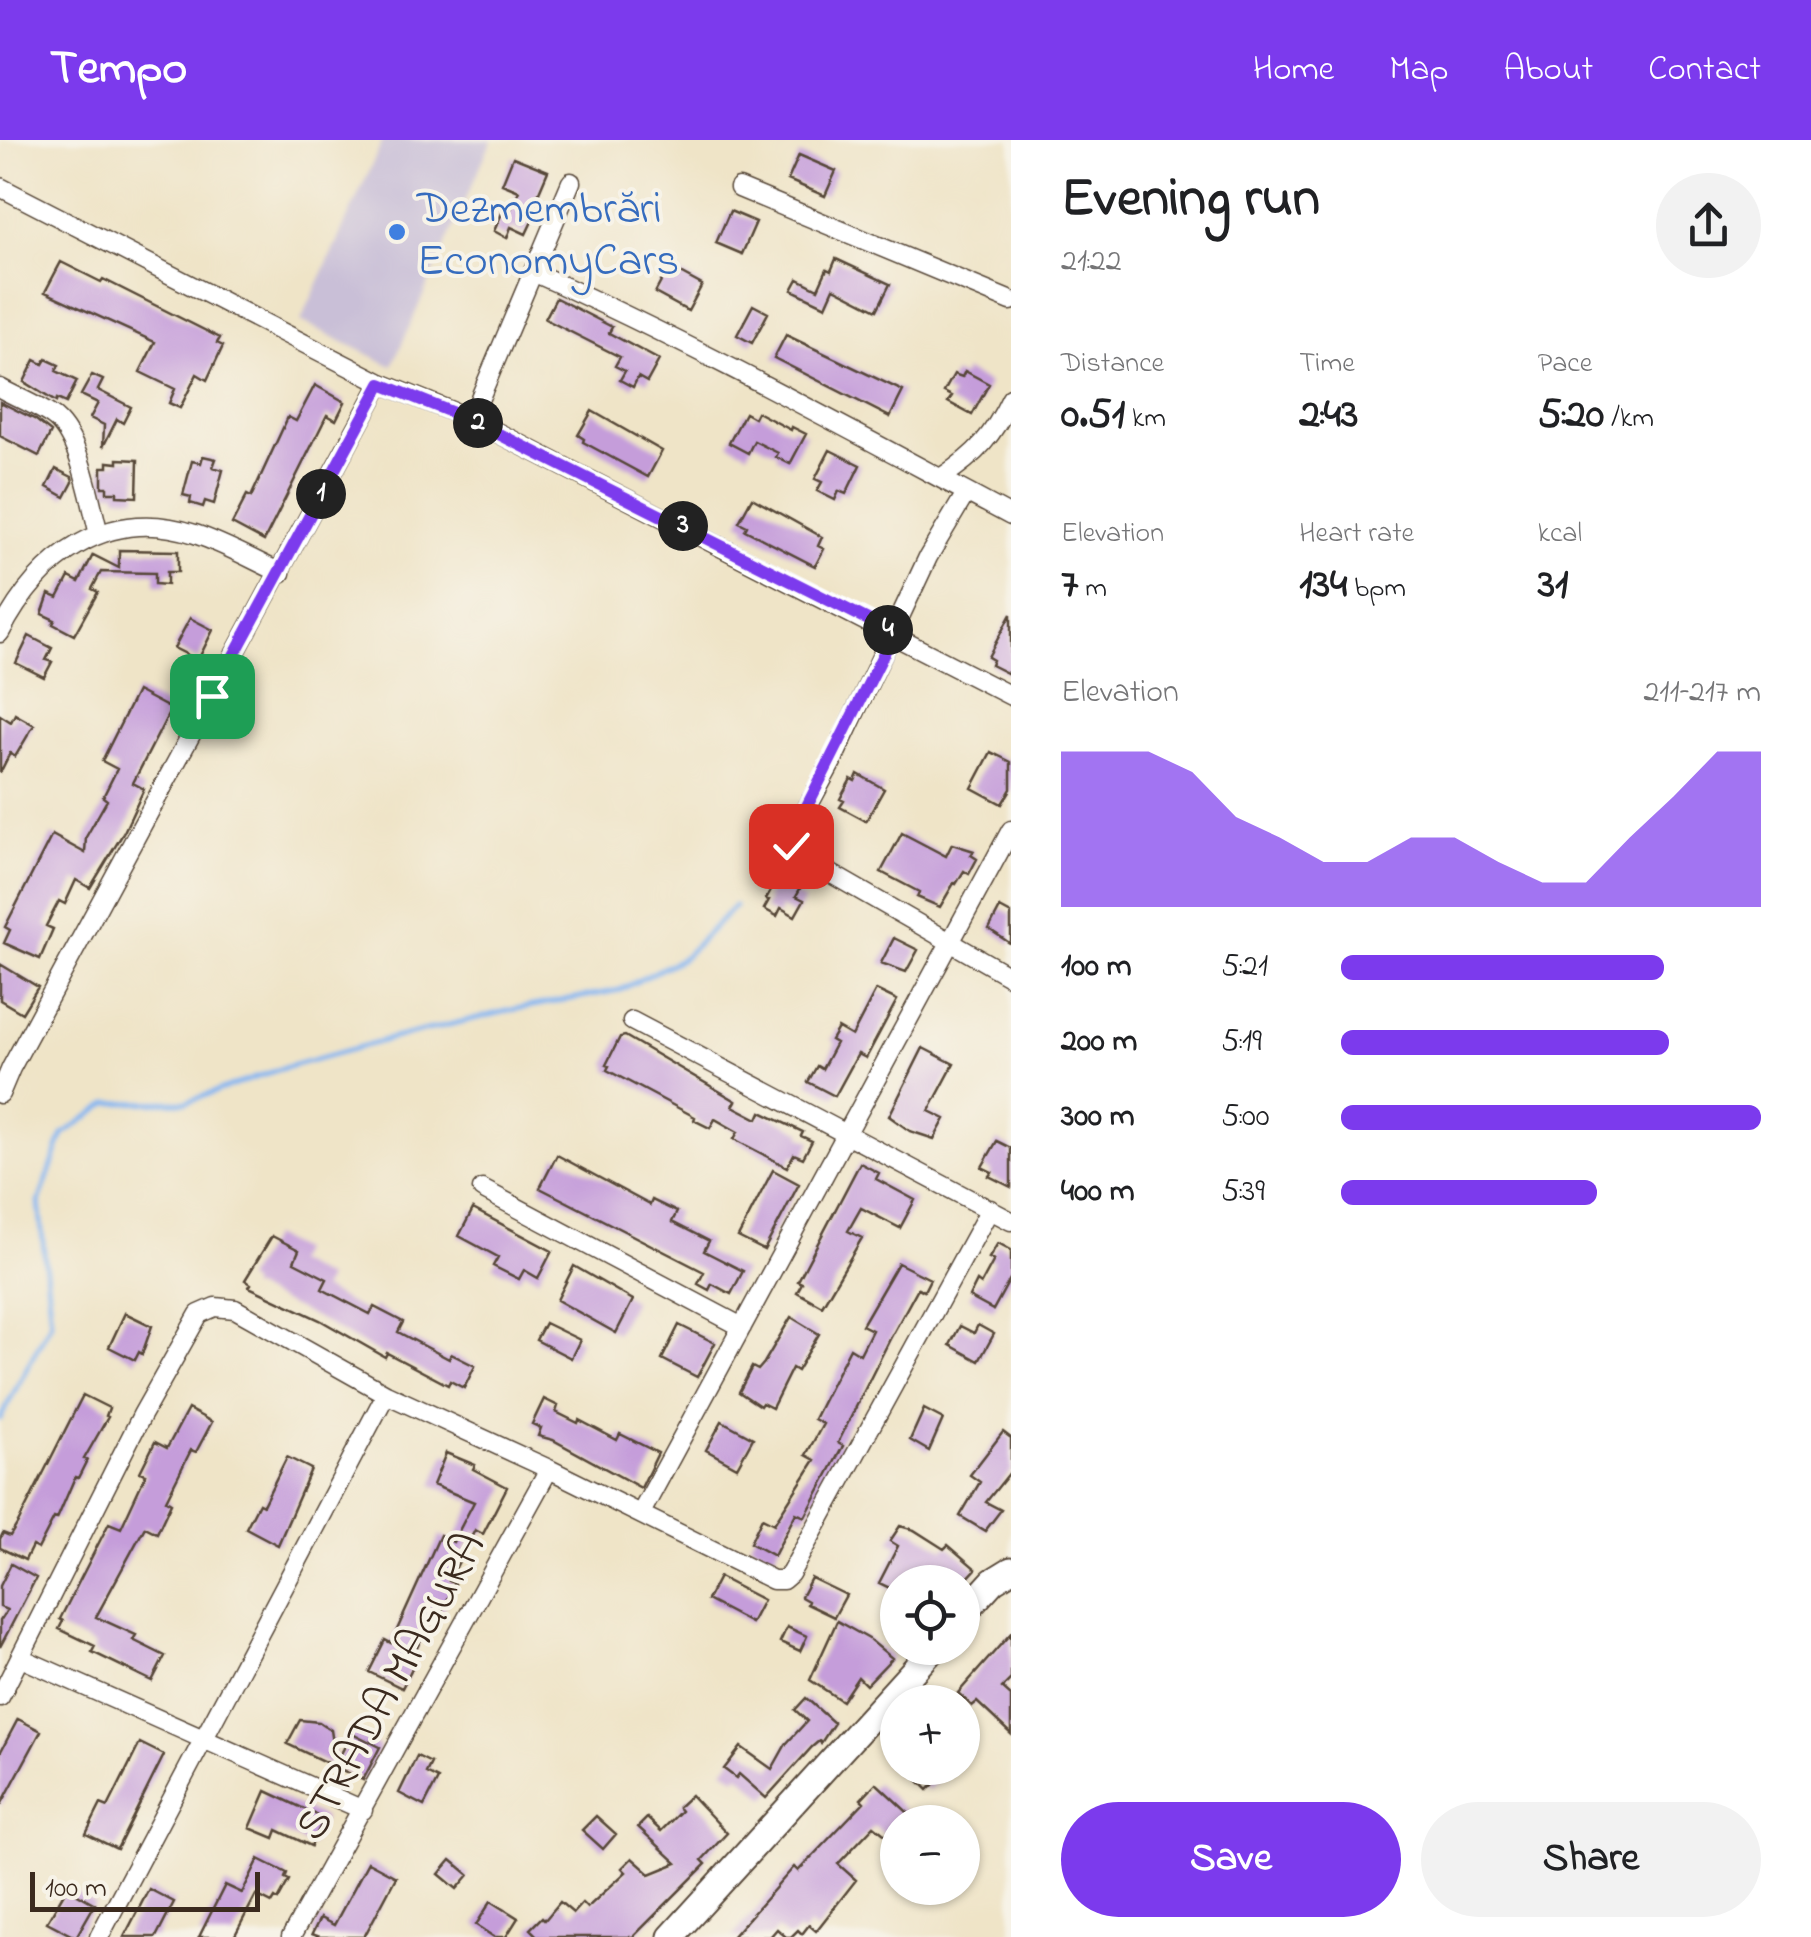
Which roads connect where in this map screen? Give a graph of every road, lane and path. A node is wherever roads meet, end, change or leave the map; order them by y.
1 (570, 182) dead end
2 (0, 187) edge
3 (739, 188) dead end
4 (533, 272) junction
5 (1011, 302) edge
6 (381, 384) junction
7 (0, 388) edge
8 (1011, 398) edge
9 (471, 420) junction
10 (942, 477) junction
11 (966, 492) junction
12 (1011, 516) edge
13 (99, 534) junction
14 (280, 573) junction
15 (0, 633) edge
16 (894, 633) junction
17 (1011, 696) edge
18 (1011, 830) edge
19 (952, 944) junction
20 (1011, 976) edge
21 (632, 1021) dead end
22 (6, 1065) edge
23 (0, 1094) edge
24 (848, 1135) junction
25 (482, 1189) dead end
26 (990, 1209) junction
27 (1011, 1221) edge
28 (742, 1327) junction
29 (386, 1394) junction
30 (549, 1469) junction
31 (641, 1514) junction
32 (1011, 1570) edge
33 (980, 1595) edge
34 (21, 1658) junction
35 (919, 1665) edge
36 (0, 1697) edge
37 (202, 1741) junction
38 (362, 1810) junction
39 (99, 1937) edge
40 (291, 1937) edge
41 (671, 1937) edge

1 - 4 street
2 - 6 street
3 - 5 street
4 - 9 street
4 - 10 street
6 - 9 street
6 - 14 street
7 - 13 street
8 - 10 street
9 - 16 street
10 - 11 street
11 - 12 street
11 - 16 street
13 - 14 street
13 - 15 street
14 - 22 street
16 - 17 street
16 - 19 street
18 - 19 street
19 - 20 street
19 - 24 street
21 - 24 street
22 - 23 street
24 - 26 street
24 - 28 street
25 - 28 street
26 - 27 street
26 - 31 street
28 - 31 street
29 - 30 street
29 - 34 street
29 - 37 street
30 - 31 street
30 - 38 street, STRADA MAGURA
32 - 33 street
34 - 36 street
34 - 37 street
35 - 41 street
37 - 38 street
37 - 39 street
38 - 40 street, STRADA MAGURA

